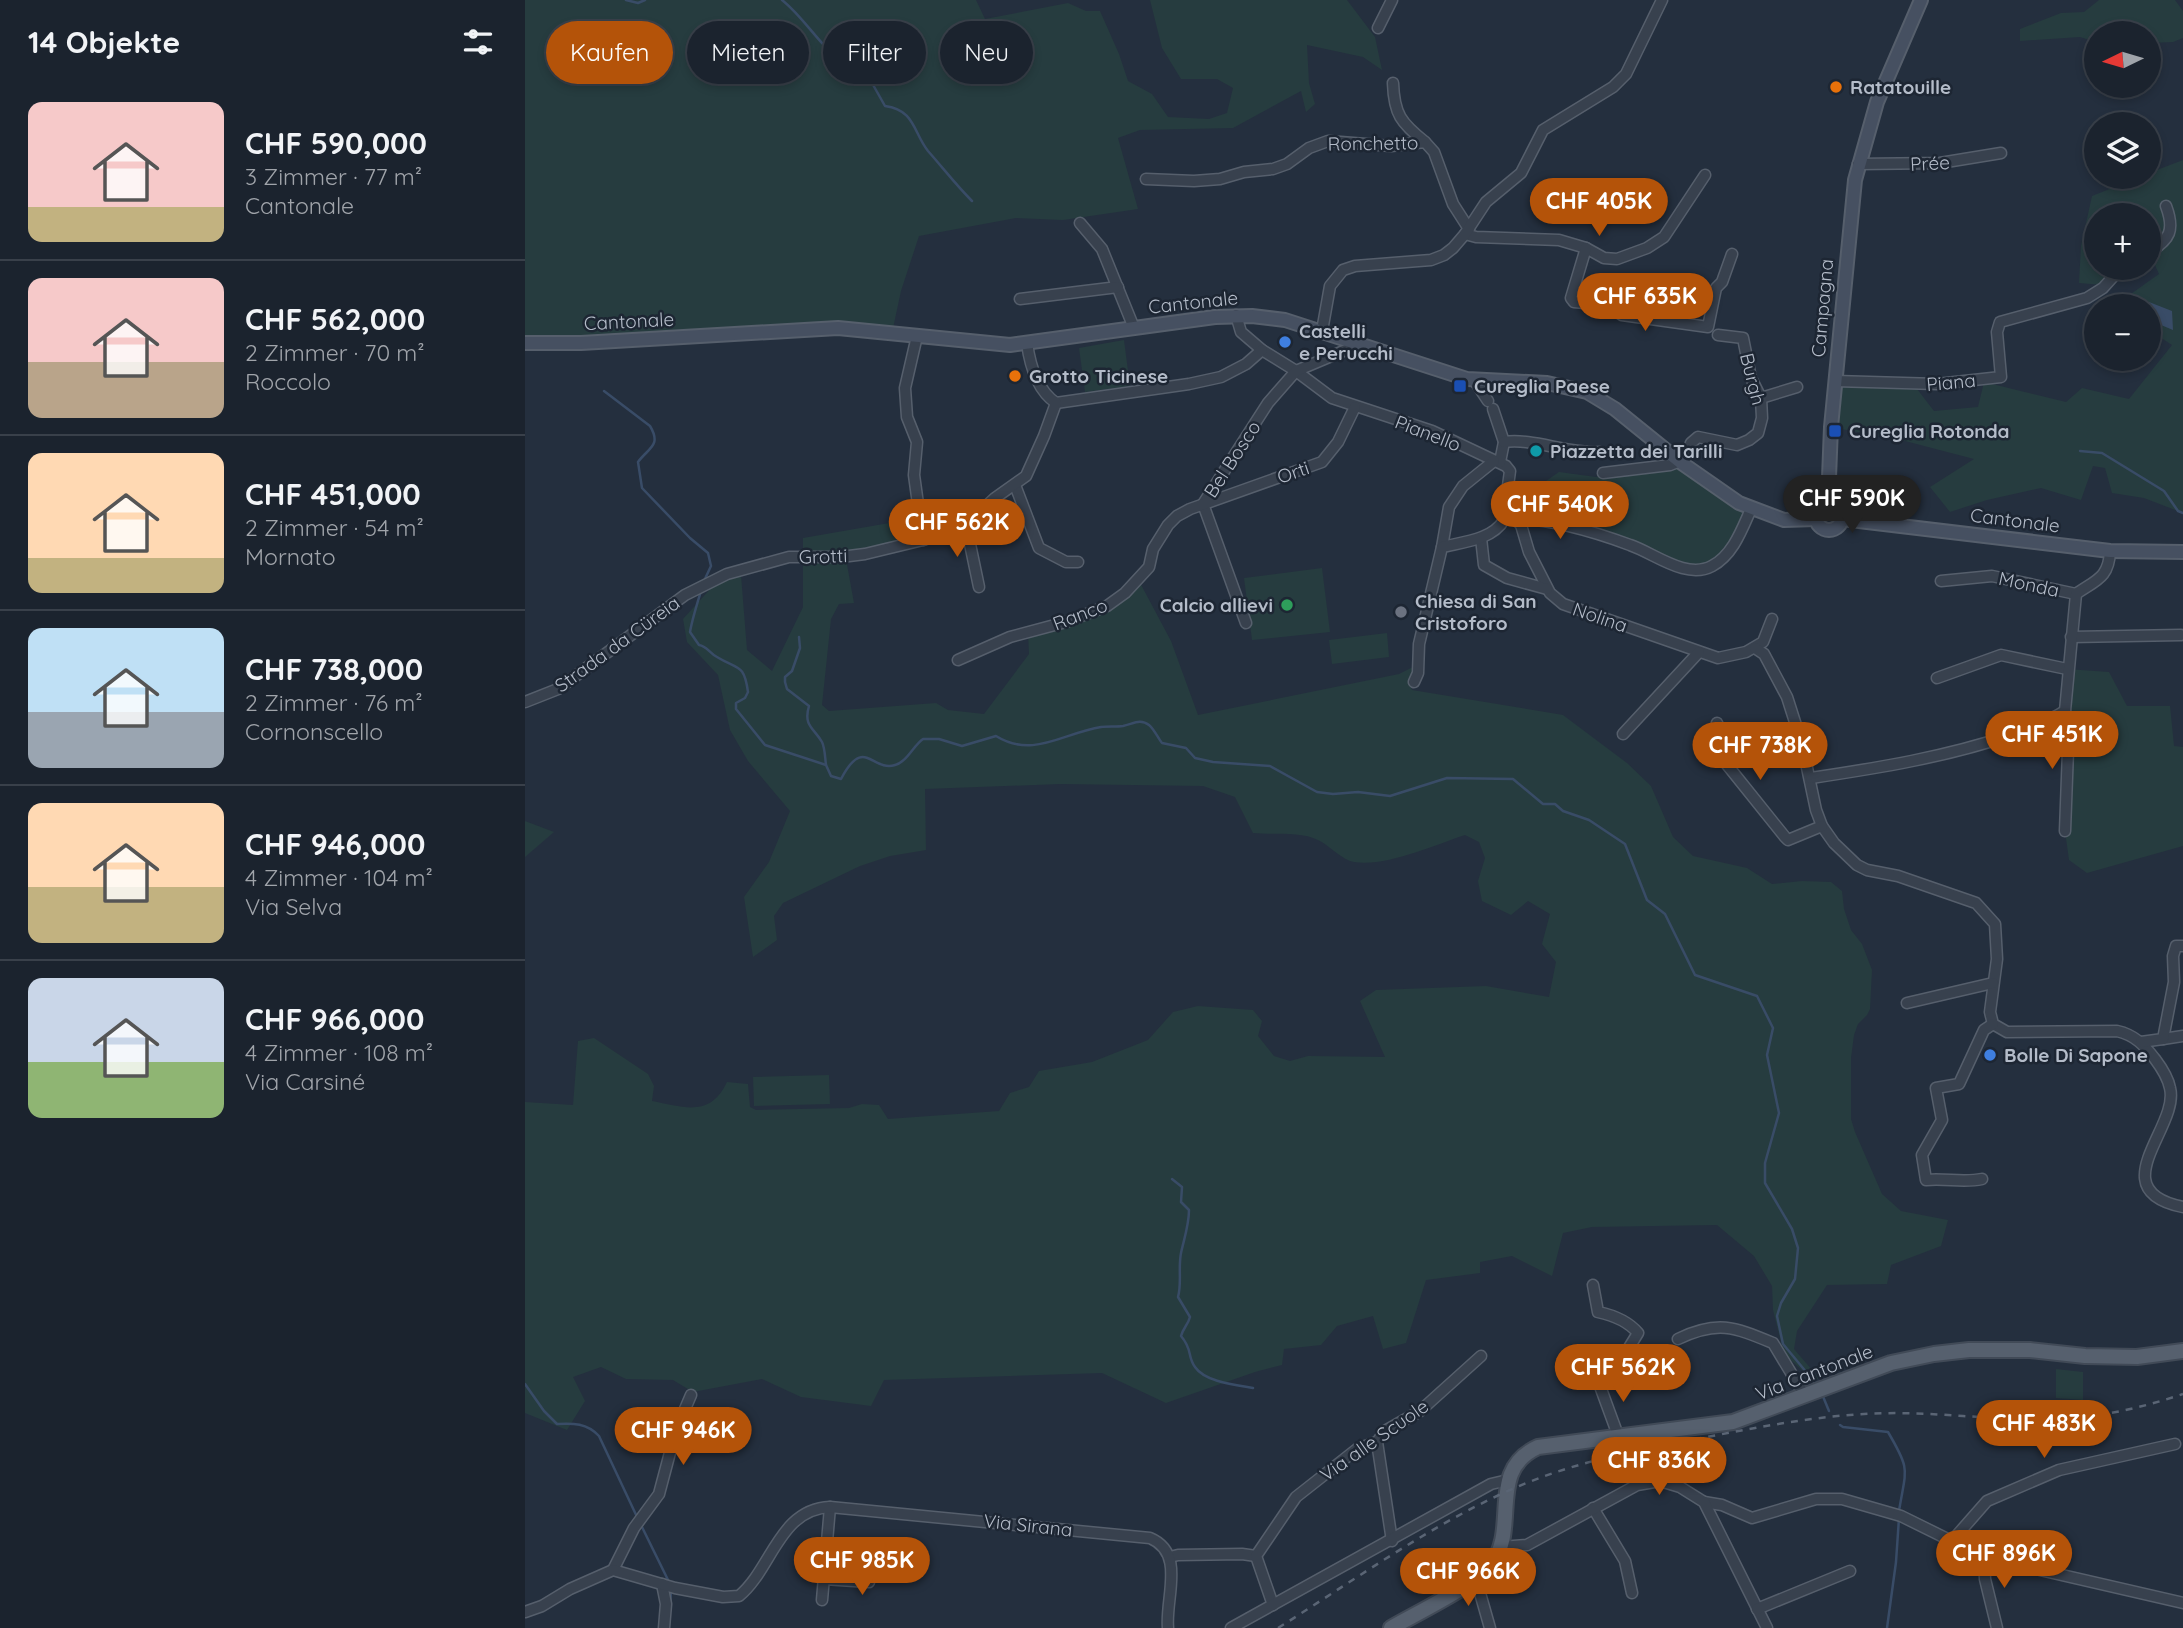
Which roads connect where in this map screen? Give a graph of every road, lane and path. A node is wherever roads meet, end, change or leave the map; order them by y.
1 (1392, 0) edge
2 (1662, 0) edge
3 (1921, 0) edge
4 (1378, 28) dead end
5 (1393, 83) dead end
6 (1425, 142) junction
7 (2001, 153) dead end
8 (1858, 164) junction
9 (1705, 174) dead end
10 (1146, 179) dead end
11 (2167, 206) dead end
12 (1080, 223) dead end
13 (1467, 232) junction
14 (2161, 244) edge
15 (1586, 248) junction
16 (1732, 254) dead end
17 (2110, 280) edge
18 (1118, 287) junction
19 (1020, 299) dead end
20 (1236, 315) junction
21 (1134, 328) junction
22 (1322, 331) junction
23 (1718, 335) dead end
24 (917, 336) junction
25 (525, 343) edge
26 (1027, 343) junction
27 (1360, 344) junction
28 (1262, 350) junction
29 (1296, 371) junction
30 (1474, 380) junction
31 (1835, 381) junction
32 (1797, 387) dead end
33 (1761, 398) junction
34 (1056, 403) junction
35 (1355, 407) junction
36 (1504, 442) junction
37 (1600, 452) dead end
38 (1497, 461) junction
39 (1681, 463) junction
40 (1603, 472) dead end
41 (1015, 485) junction
42 (1828, 503) junction
43 (1203, 504) junction
44 (1751, 509) junction
45 (1515, 518) junction
46 (1816, 519) junction
47 (1842, 519) junction
48 (966, 525) junction
49 (1481, 538) junction
50 (923, 540) junction
51 (1442, 547) junction
52 (2111, 551) junction
53 (2183, 552) edge
54 (1078, 562) dead end
55 (1941, 581) dead end
56 (703, 585) joint
57 (979, 587) dead end
58 (1547, 589) junction
59 (2075, 594) junction
60 (1772, 619) dead end
61 (1246, 623) dead end
62 (2181, 635) edge
63 (2071, 637) junction
64 (1755, 648) junction
65 (1699, 652) junction
66 (958, 660) dead end
67 (2067, 669) junction
68 (1937, 678) dead end
69 (1414, 682) dead end
70 (525, 702) edge
71 (2065, 711) junction
72 (1717, 723) dead end
73 (1623, 734) dead end
74 (1811, 778) junction
75 (1822, 826) junction
76 (2064, 831) dead end
77 (2183, 946) edge
78 (1993, 983) junction
79 (1907, 1003) dead end
80 (1993, 1024) junction
81 (2183, 1036) edge
82 (2164, 1039) junction
83 (2141, 1042) junction
84 (2183, 1098) edge
85 (2170, 1102) junction
86 (1982, 1179) dead end
87 (2183, 1207) edge
88 (1593, 1285) dead end
89 (1678, 1339) dead end
90 (2183, 1351) edge
91 (1481, 1356) dead end
92 (1575, 1370) dead end
93 (1597, 1378) junction
94 (1814, 1393) junction
95 (691, 1395) dead end
96 (1619, 1438) junction
97 (1377, 1442) junction
98 (2175, 1444) dead end
99 (1508, 1480) junction
100 (1704, 1502) junction
101 (830, 1507) junction
102 (1593, 1508) junction
103 (1392, 1541) junction
104 (1951, 1542) junction
105 (827, 1545) junction
106 (1501, 1547) junction
107 (871, 1552) dead end
108 (1256, 1556) junction
109 (1170, 1557) junction
110 (1984, 1557) junction
111 (613, 1570) junction
112 (1850, 1571) dead end
113 (870, 1573) dead end
114 (824, 1578) junction
115 (1476, 1579) junction
116 (667, 1586) junction
117 (1632, 1593) dead end
118 (823, 1600) dead end
119 (2183, 1603) edge
120 (1273, 1605) junction
121 (1757, 1609) junction
122 (525, 1612) edge
123 (664, 1628) edge
124 (1168, 1628) edge
125 (1231, 1628) edge
126 (1391, 1628) edge
127 (1490, 1628) edge
128 (1767, 1628) edge
129 (1997, 1628) edge

1 - 4 street
2 - 13 street
3 - 8 street, Campagna
5 - 6 street
6 - 10 street, Ronchetto
6 - 13 street, Ronchetto
7 - 8 street, Prée
8 - 31 street, Campagna
9 - 15 street
11 - 14 street
12 - 18 street
13 - 15 street
13 - 22 street
15 - 16 street
17 - 31 street, Piana
18 - 19 street
18 - 21 street
20 - 21 street, Cantonale
20 - 22 street, Cantonale
20 - 28 street, Pianello
21 - 26 street, Cantonale
22 - 27 street, Cantonale
23 - 33 street, Burgh
24 - 25 street, Cantonale
24 - 26 street, Cantonale
24 - 50 street
26 - 34 street
27 - 29 street, Bel Bosco
27 - 30 street, Cantonale
28 - 29 street, Pianello
28 - 34 street
29 - 35 street, Pianello
29 - 43 street, Bel Bosco
30 - 36 street
30 - 39 street, Cantonale
31 - 42 street, Campagna
32 - 33 street
33 - 39 street, Burgh
34 - 41 street, Grotti
35 - 38 street, Pianello
35 - 43 street, Orti
36 - 37 street
36 - 38 street
38 - 45 street, Nolina
38 - 51 street
39 - 40 street
39 - 44 street, Cantonale
41 - 48 street, Grotti
41 - 54 street
42 - 46 street
42 - 47 street
43 - 61 street, Bel Bosco
43 - 66 street, Ranco
44 - 45 street
44 - 46 street, Cantonale
45 - 49 street
45 - 58 street, Nolina
46 - 47 street
47 - 52 street, Cantonale
48 - 50 street, Grotti
48 - 57 street
49 - 51 street
49 - 58 street
50 - 56 street, Grotti
51 - 69 street
52 - 53 street, Cantonale
52 - 59 street
55 - 59 street, Monda
56 - 70 street, Strada da Cüreia
58 - 65 street, Nolina
59 - 63 street
60 - 64 street
62 - 63 street
63 - 67 street
64 - 65 street, Nolina
64 - 74 street
65 - 73 street
67 - 68 street
67 - 71 street
71 - 74 street
71 - 76 street
72 - 75 street
74 - 75 street
75 - 78 street
77 - 82 street
78 - 79 street
78 - 80 street
80 - 83 street
80 - 86 street
81 - 82 street
82 - 83 street
83 - 85 street
84 - 85 street
85 - 87 street
88 - 93 street
89 - 94 street
90 - 94 main road, Via Cantonale
91 - 97 street, Via alle Scuole
92 - 93 street
93 - 96 street
94 - 96 main road, Via Cantonale
95 - 111 street
96 - 99 main road, Via Cantonale
97 - 103 street
97 - 108 street, Via alle Scuole
98 - 104 street
99 - 103 street
99 - 106 main road
100 - 102 street
100 - 104 street
100 - 121 street
101 - 105 street
101 - 109 street, Via Sirana
101 - 116 street, Via Sirana
102 - 106 street
102 - 117 street
103 - 120 street
104 - 110 street
105 - 107 street
105 - 114 street
106 - 115 main road
108 - 109 street
108 - 120 street
109 - 124 street
110 - 119 street
110 - 129 street
111 - 116 street, Via Sirana
111 - 122 street
112 - 121 street
113 - 114 street
114 - 118 street
115 - 126 main road
115 - 127 street
116 - 123 street
120 - 125 street
121 - 128 street

